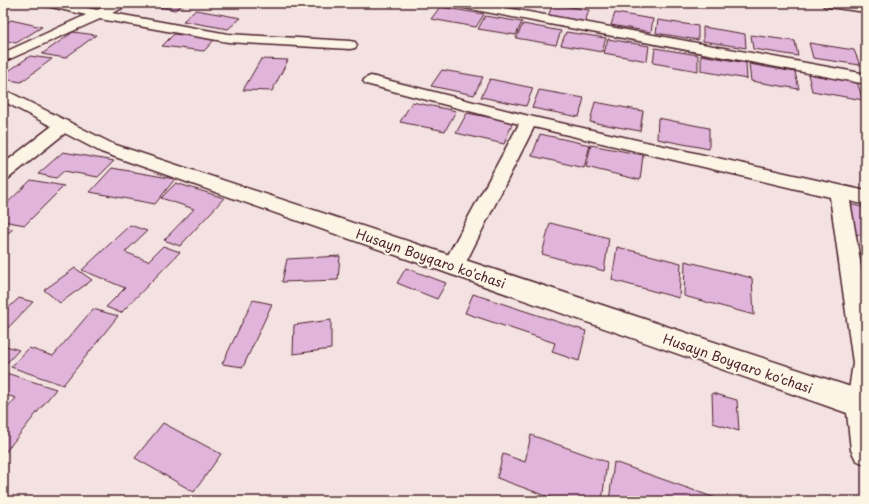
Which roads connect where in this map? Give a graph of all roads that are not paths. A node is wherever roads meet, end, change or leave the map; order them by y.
1 (51, 3) edge
2 (123, 3) edge
3 (460, 3) edge
4 (828, 3) edge
5 (866, 8) edge
6 (96, 14) junction
7 (350, 45) dead end
8 (3, 58) edge
9 (866, 79) edge
10 (371, 81) dead end
11 (3, 95) edge
12 (529, 121) junction
13 (63, 126) junction
14 (3, 174) edge
15 (839, 192) junction
16 (866, 198) edge
17 (453, 266) junction
18 (863, 405) edge
19 (866, 450) edge

1 - 6 street
2 - 6 street
3 - 9 street
4 - 5 street
6 - 7 street
6 - 8 street
10 - 12 street
11 - 13 main road, Husayn Boyqaro ko'chasi
12 - 15 street
12 - 17 street
13 - 14 street
13 - 17 main road, Husayn Boyqaro ko'chasi
15 - 16 street
15 - 18 street
17 - 18 main road, Husayn Boyqaro ko'chasi
18 - 19 main road

